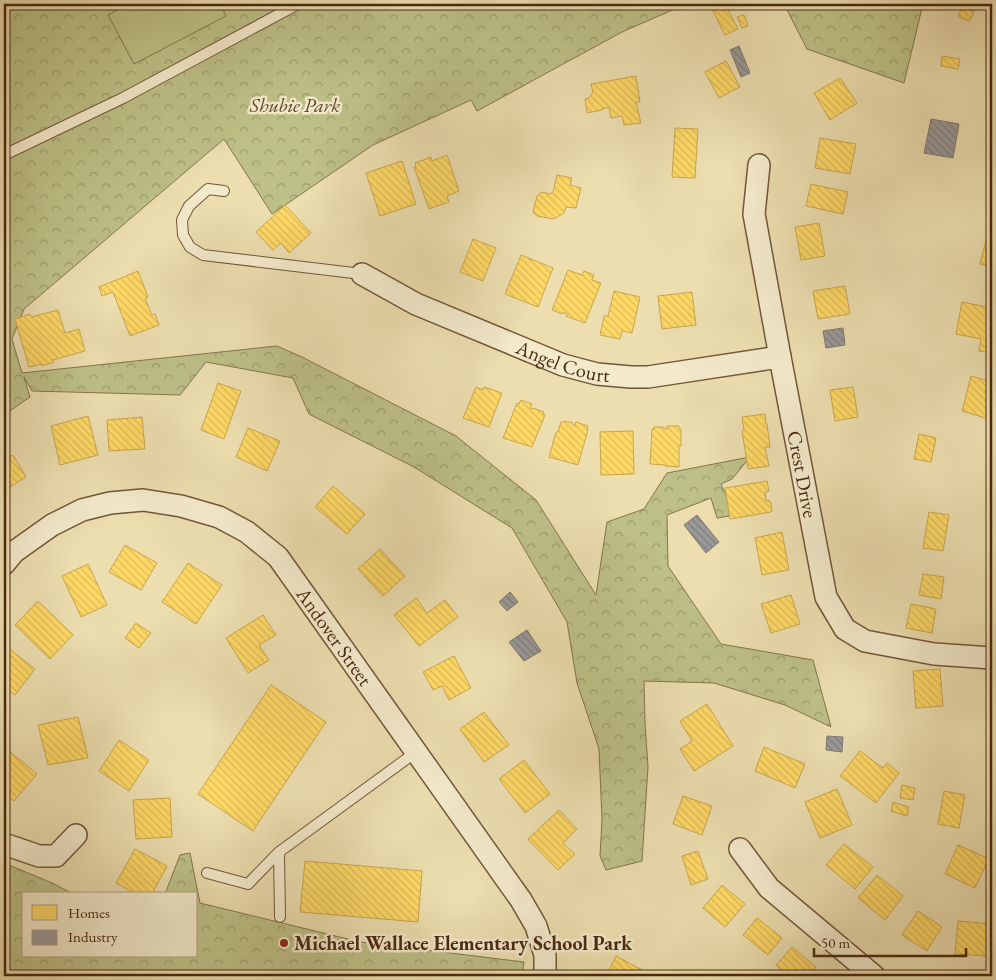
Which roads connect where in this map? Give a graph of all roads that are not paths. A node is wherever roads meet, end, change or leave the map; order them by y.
1 (298, 4) edge
2 (4, 155) edge
3 (759, 165) dead end
4 (224, 191) dead end
5 (362, 274) joint
6 (780, 357) junction
7 (4, 564) edge
8 (992, 658) edge
9 (416, 752) junction
10 (76, 835) dead end
11 (4, 844) edge
12 (740, 850) dead end
13 (279, 852) junction
14 (207, 872) dead end
15 (280, 916) dead end
16 (545, 976) edge
17 (874, 976) edge

1 - 2 lane
3 - 6 street, Crest Drive
4 - 5 lane
5 - 6 street, Angel Court
6 - 8 street, Crest Drive
7 - 9 street, Andover Street
9 - 13 lane
9 - 16 street, Andover Street
10 - 11 street
12 - 17 street
13 - 14 lane
13 - 15 lane

